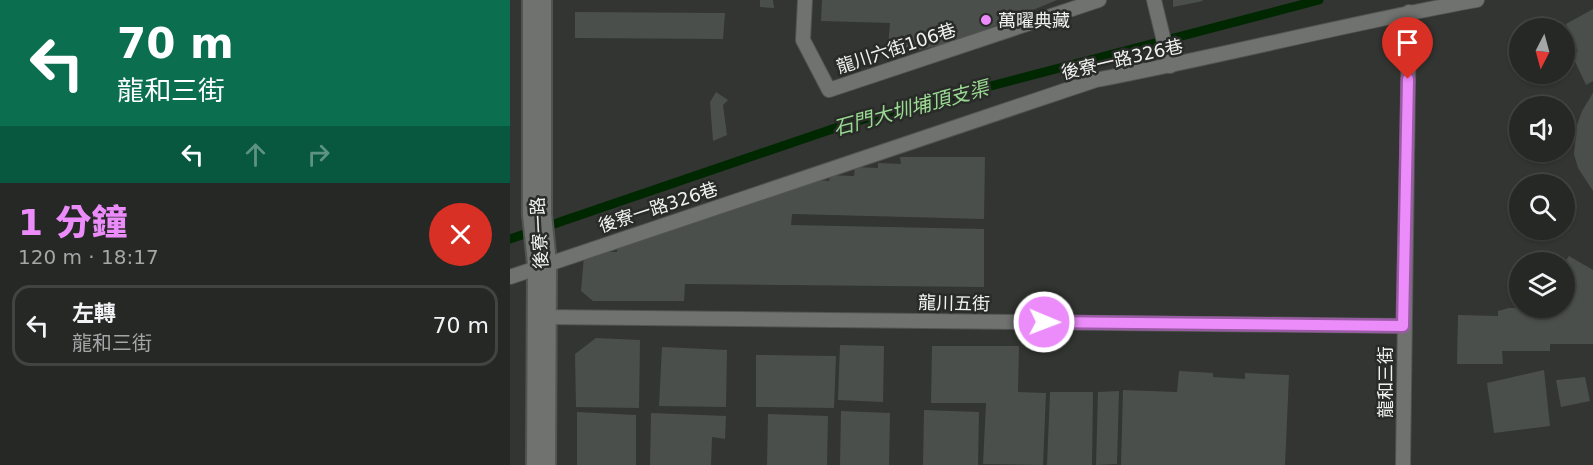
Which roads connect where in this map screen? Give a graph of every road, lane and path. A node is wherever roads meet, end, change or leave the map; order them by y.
1 (537, 0) edge
2 (805, 0) edge
3 (1100, 0) edge
4 (1154, 0) edge
5 (1477, 0) edge
6 (1409, 12) junction
7 (1169, 61) junction
8 (541, 255) junction
9 (510, 277) edge
10 (542, 317) junction
11 (1403, 326) junction
12 (541, 465) edge
13 (1403, 465) edge

1 - 8 street, 後寮一路
2 - 3 lane, 龍川六街106巷
4 - 7 lane
5 - 6 lane, 後寮一路326巷
6 - 7 lane, 後寮一路326巷
6 - 11 lane, 龍和三街
7 - 8 lane, 後寮一路326巷
8 - 9 lane, 後寮一路326巷
8 - 10 street, 後寮一路
10 - 11 lane, 龍川五街
10 - 12 street, 後寮一路
11 - 13 lane, 龍和三街

